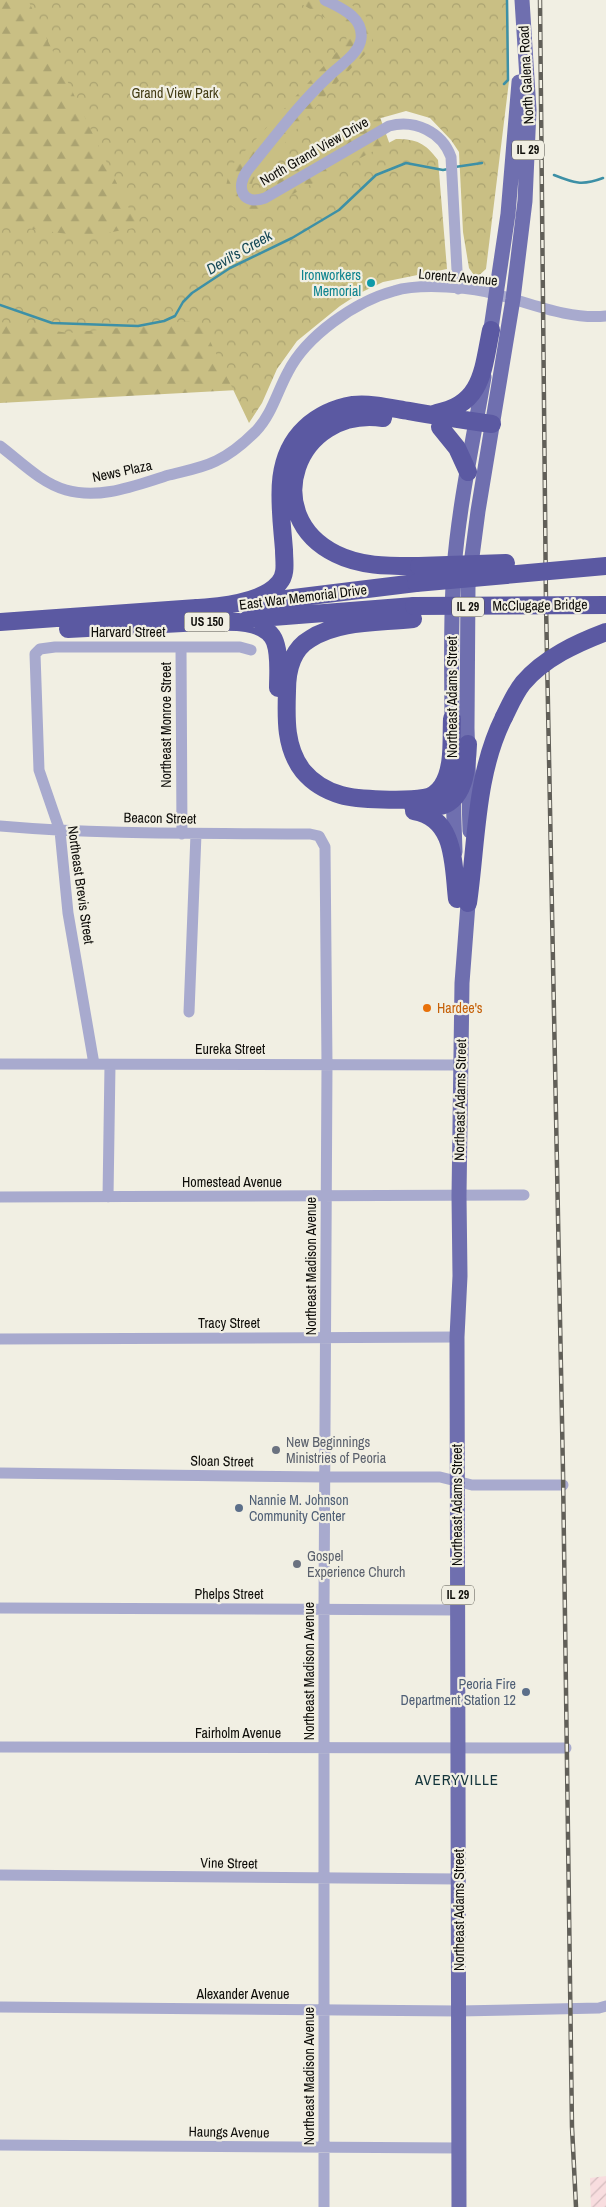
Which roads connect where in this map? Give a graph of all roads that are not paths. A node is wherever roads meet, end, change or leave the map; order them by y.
1 (325, 0) edge
2 (522, 0) edge
3 (458, 289) junction
4 (497, 294) junction
5 (513, 299) junction
6 (606, 316) edge
7 (491, 330) junction
8 (415, 412) junction
9 (440, 427) junction
10 (483, 428) junction
11 (0, 446) edge
12 (202, 466) joint
13 (468, 472) junction
14 (606, 564) edge
15 (417, 574) junction
16 (606, 605) edge
17 (413, 613) junction
18 (188, 616) junction
19 (0, 622) edge
20 (606, 632) edge
21 (0, 633) edge
22 (181, 647) junction
23 (251, 650) dead end
24 (36, 652) joint
25 (452, 719) junction
26 (468, 744) junction
27 (453, 798) junction
28 (359, 805) junction
29 (0, 826) edge
30 (60, 831) junction
31 (182, 834) junction
32 (196, 834) junction
33 (319, 836) joint
34 (463, 901) junction
35 (189, 1012) dead end
36 (0, 1064) edge
37 (94, 1064) junction
38 (110, 1064) junction
39 (327, 1064) junction
40 (460, 1065) junction
41 (524, 1195) dead end
42 (327, 1196) junction
43 (459, 1196) junction
44 (0, 1197) edge
45 (108, 1197) junction
46 (457, 1337) junction
47 (326, 1338) junction
48 (0, 1339) edge
49 (0, 1473) edge
50 (324, 1477) junction
51 (457, 1481) junction
52 (563, 1485) dead end
53 (0, 1608) edge
54 (324, 1609) junction
55 (458, 1610) junction
56 (0, 1747) edge
57 (324, 1748) junction
58 (566, 1748) dead end
59 (458, 1749) junction
60 (0, 1875) edge
61 (323, 1878) junction
62 (458, 1879) junction
63 (606, 2006) edge
64 (0, 2007) edge
65 (323, 2010) junction
66 (459, 2011) junction
67 (0, 2145) edge
68 (324, 2148) junction
69 (458, 2148) junction
70 (324, 2207) edge
71 (458, 2207) edge

1 - 3 street, North Grand View Drive
2 - 4 main road, North Galena Road / IL 29
2 - 5 main road, North Galena Road / IL 29
3 - 4 street, Lorentz Avenue
3 - 12 street, Lorentz Avenue
4 - 5 street, Lorentz Avenue
4 - 7 main road, Northeast Adams Street / IL 29
5 - 6 street, Lorentz Avenue
5 - 10 main road, Northeast Adams Street / IL 29
7 - 8 highway
7 - 10 main road, Northeast Adams Street / IL 29
8 - 10 highway
8 - 18 highway
9 - 10 highway
9 - 13 highway
9 - 15 highway
10 - 13 main road, Northeast Adams Street / IL 29
10 - 26 main road, Northeast Adams Street / IL 29
11 - 12 street, News Plaza
13 - 25 main road, Northeast Adams Street / IL 29
14 - 15 highway, bridge
15 - 18 highway, East War Memorial Drive / US 150
16 - 17 highway, McClugage Bridge / US 150, bridge
17 - 18 highway, East War Memorial Drive / US 150
17 - 25 highway
18 - 19 highway, East War Memorial Drive / US 150
18 - 21 highway, East War Memorial Drive / US 150
18 - 28 highway
20 - 34 highway, bridge
22 - 23 street, Harvard Street
22 - 24 street, Harvard Street
22 - 31 street, Northeast Monroe Street
24 - 30 street, Northeast Brevis Street
25 - 27 main road, Northeast Adams Street / IL 29
26 - 27 highway
26 - 34 main road, Northeast Adams Street / IL 29
27 - 28 highway
27 - 34 main road, Northeast Adams Street / IL 29
28 - 34 highway
29 - 30 street, Beacon Street
30 - 31 street, Beacon Street
30 - 37 street, Northeast Brevis Street
31 - 32 street, Beacon Street
32 - 33 street, Beacon Street
32 - 35 street
33 - 39 street, Northeast Madison Avenue
34 - 40 main road, Northeast Adams Street / IL 29
36 - 37 street, Eureka Street
37 - 38 street, Eureka Street
38 - 39 street, Eureka Street
38 - 45 street
39 - 40 street, Eureka Street
39 - 42 street, Northeast Madison Avenue
40 - 43 main road, Northeast Adams Street / IL 29
41 - 43 street, Homestead Avenue
42 - 43 street, Homestead Avenue
42 - 45 street, Homestead Avenue
42 - 47 street, Northeast Madison Avenue
43 - 46 main road, Northeast Adams Street / IL 29
44 - 45 street, Homestead Avenue
46 - 47 street, Tracy Street
46 - 51 main road, Northeast Adams Street / IL 29
47 - 48 street, Tracy Street
47 - 50 street, Northeast Madison Avenue
49 - 50 street, Sloan Street
50 - 51 street, Sloan Street
50 - 54 street, Northeast Madison Avenue
51 - 52 street, Sloan Street
51 - 55 main road, Northeast Adams Street / IL 29
53 - 54 street, Phelps Street
54 - 55 street, Phelps Street
54 - 57 street, Northeast Madison Avenue
55 - 59 main road, Northeast Adams Street / IL 29
56 - 57 street, Fairholm Avenue
57 - 59 street, Fairholm Avenue
57 - 61 street, Northeast Madison Avenue
58 - 59 street, Fairholm Avenue
59 - 62 main road, Northeast Adams Street / IL 29
60 - 61 street, Vine Street
61 - 62 street, Vine Street
61 - 65 street, Northeast Madison Avenue
62 - 66 main road, Northeast Adams Street / IL 29
63 - 66 street, Alexander Avenue
64 - 65 street, Alexander Avenue
65 - 66 street, Alexander Avenue
65 - 68 street, Northeast Madison Avenue
66 - 69 main road, Northeast Adams Street / IL 29
67 - 68 street, Haungs Avenue
68 - 69 street, Haungs Avenue
68 - 70 street, Northeast Madison Avenue
69 - 71 main road, Northeast Adams Street / IL 29

